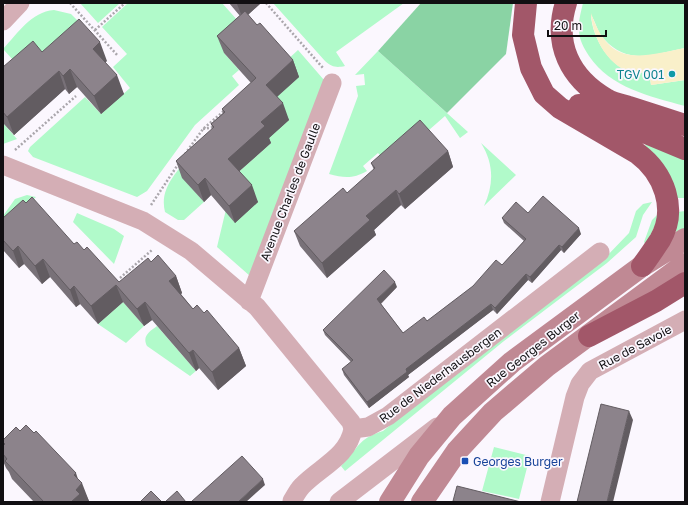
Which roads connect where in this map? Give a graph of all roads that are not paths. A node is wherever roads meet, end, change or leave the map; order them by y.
1 (20, 3) edge
2 (526, 3) edge
3 (536, 3) edge
4 (566, 3) edge
5 (3, 21) edge
6 (332, 84) road end
7 (685, 125) edge
8 (685, 149) edge
9 (9, 158) edge
10 (685, 239) edge
11 (600, 252) dead end
12 (685, 264) edge
13 (642, 266) junction
14 (685, 283) edge
15 (249, 301) junction
16 (685, 320) edge
17 (588, 336) junction
18 (452, 416) junction
19 (353, 429) junction
20 (290, 502) edge
21 (339, 502) edge
22 (390, 502) edge
23 (422, 502) edge
24 (550, 502) edge

1 - 5 street
2 - 13 highway
3 - 8 highway
4 - 7 highway
6 - 15 street, Avenue Charles de Gaulle
9 - 15 street
10 - 13 street, Rue Georges Burger
11 - 19 street, Rue de Niederhausbergen
12 - 17 street, Rue Georges Burger
13 - 18 street, Rue Georges Burger
14 - 17 highway
15 - 19 street
16 - 24 street, Rue de Savoie
17 - 23 street, Rue Georges Burger
18 - 21 street
18 - 22 street, Rue Georges Burger
19 - 20 street

